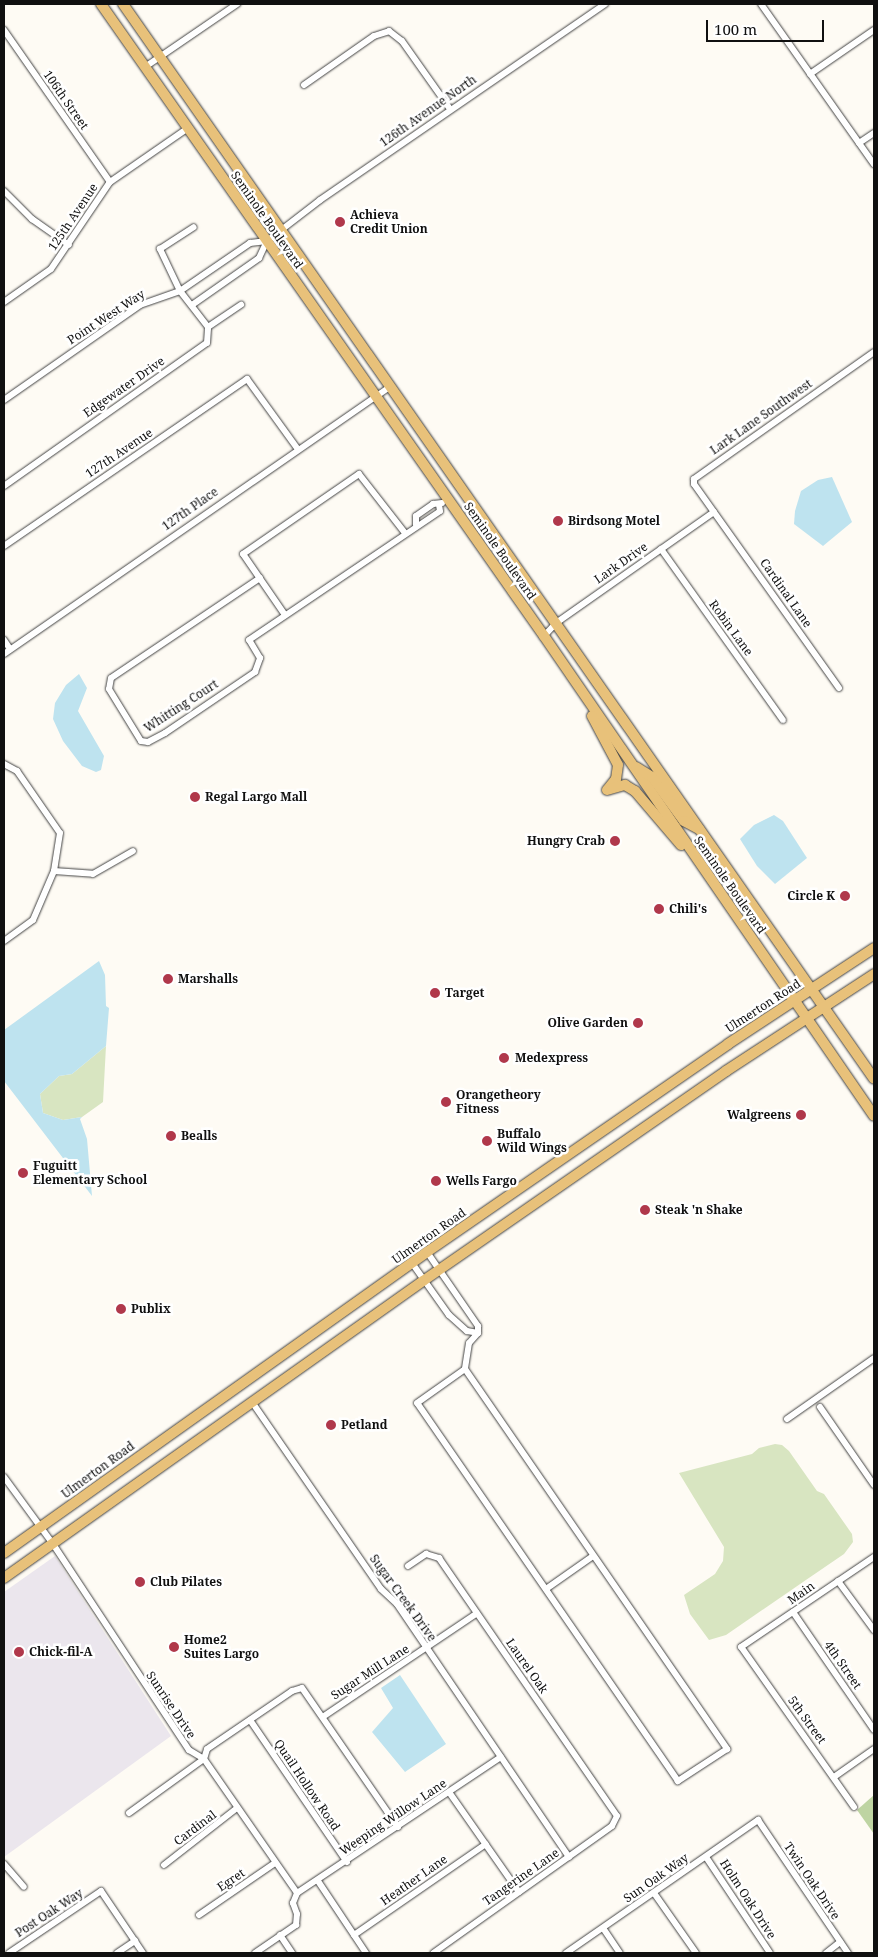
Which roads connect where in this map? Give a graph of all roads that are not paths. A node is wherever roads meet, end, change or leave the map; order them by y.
1 (101, 4) edge
2 (123, 4) edge
3 (237, 4) edge
4 (605, 4) edge
5 (761, 4) edge
6 (4, 30) edge
7 (874, 30) edge
8 (160, 57) junction
9 (145, 67) junction
10 (810, 74) junction
11 (304, 85) dead end
12 (450, 109) junction
13 (188, 128) junction
14 (874, 133) edge
15 (859, 143) junction
16 (874, 164) edge
17 (110, 182) junction
18 (4, 190) edge
19 (194, 227) dead end
20 (281, 230) junction
21 (267, 240) junction
22 (69, 245) junction
23 (180, 291) junction
24 (4, 302) edge
25 (192, 305) junction
26 (241, 305) dead end
27 (208, 327) junction
28 (874, 352) edge
29 (391, 386) junction
30 (376, 396) junction
31 (4, 400) edge
32 (296, 448) junction
33 (4, 486) edge
34 (443, 502) junction
35 (714, 512) junction
36 (420, 514) junction
37 (425, 521) junction
38 (416, 525) junction
39 (405, 533) junction
40 (4, 546) edge
41 (661, 549) junction
42 (260, 578) junction
43 (285, 615) junction
44 (556, 622) junction
45 (544, 636) junction
46 (4, 640) edge
47 (10, 649) junction
48 (4, 654) edge
49 (571, 677) junction
50 (839, 688) dead end
51 (783, 720) dead end
52 (4, 764) edge
53 (631, 764) junction
54 (702, 831) junction
55 (133, 851) dead end
56 (54, 871) junction
57 (709, 876) junction
58 (4, 941) edge
59 (874, 948) edge
60 (874, 974) edge
61 (812, 990) junction
62 (794, 1002) junction
63 (824, 1008) junction
64 (806, 1020) junction
65 (874, 1079) edge
66 (874, 1116) edge
67 (427, 1252) junction
68 (412, 1263) junction
69 (438, 1270) junction
70 (423, 1281) junction
71 (478, 1333) junction
72 (874, 1358) edge
73 (465, 1370) junction
74 (252, 1402) junction
75 (820, 1407) dead end
76 (787, 1419) dead end
77 (4, 1477) edge
78 (874, 1485) edge
79 (41, 1526) junction
80 (53, 1544) junction
81 (4, 1553) edge
82 (593, 1556) junction
83 (874, 1557) edge
84 (408, 1566) dead end
85 (4, 1578) edge
86 (838, 1581) junction
87 (546, 1589) junction
88 (793, 1612) junction
89 (477, 1613) junction
90 (874, 1630) edge
91 (741, 1647) joint
92 (426, 1648) junction
93 (324, 1716) junction
94 (250, 1720) junction
95 (874, 1730) edge
96 (874, 1748) edge
97 (501, 1757) junction
98 (204, 1759) junction
99 (834, 1777) junction
100 (449, 1792) junction
101 (854, 1807) dead end
102 (237, 1808) junction
103 (129, 1813) dead end
104 (617, 1816) joint
105 (758, 1820) joint
106 (398, 1827) junction
107 (486, 1844) junction
108 (569, 1857) junction
109 (706, 1857) junction
110 (347, 1862) junction
111 (275, 1863) junction
112 (4, 1864) edge
113 (164, 1865) dead end
114 (318, 1881) junction
115 (24, 1887) dead end
116 (519, 1892) junction
117 (297, 1893) junction
118 (654, 1893) junction
119 (199, 1915) dead end
120 (603, 1928) junction
121 (354, 1935) junction
122 (280, 1936) junction
123 (135, 1941) junction
124 (840, 1942) junction
125 (9, 1953) edge
126 (117, 1953) edge
127 (143, 1953) edge
128 (255, 1953) edge
129 (292, 1953) edge
130 (366, 1953) edge
131 (433, 1953) edge
132 (566, 1953) edge
133 (620, 1953) edge
134 (696, 1953) edge
135 (770, 1953) edge
136 (826, 1953) edge
137 (848, 1953) edge

1 - 9 main road, Seminole Boulevard
2 - 8 main road, Seminole Boulevard
3 - 8 street
4 - 12 street, 126th Avenue North
5 - 10 street
6 - 17 street, 106th Street
7 - 10 street
8 - 9 street
8 - 20 main road, Seminole Boulevard
9 - 13 main road, Seminole Boulevard
10 - 15 street
11 - 12 street
12 - 20 street, 126th Avenue North
13 - 17 street, 125th Avenue
13 - 21 main road, Seminole Boulevard
14 - 15 street
15 - 16 street
17 - 22 street, 125th Avenue
18 - 22 street
19 - 23 street
20 - 21 street, 126th Avenue North
20 - 29 main road, Seminole Boulevard
21 - 23 street, Point West Way
21 - 25 street
21 - 30 main road, Seminole Boulevard
22 - 24 street, 125th Avenue
23 - 25 street
23 - 31 street, Point West Way
25 - 27 street
26 - 27 street
27 - 33 street, Edgewater Drive
28 - 35 street, Lark Lane Southwest
29 - 30 street, 127th Place
29 - 44 main road, Seminole Boulevard
30 - 32 street, 127th Place
30 - 34 main road, Seminole Boulevard
32 - 40 street, 127th Avenue
32 - 47 street, 127th Place
34 - 36 street
34 - 37 street, Whitting Court
34 - 45 main road, Seminole Boulevard
35 - 41 street, Lark Drive
35 - 50 street, Cardinal Lane
36 - 37 street
36 - 38 street
37 - 38 street, Whitting Court
38 - 39 street, Whitting Court
39 - 42 street
39 - 43 street, Whitting Court
41 - 44 street, Lark Drive
41 - 51 street, Robin Lane
42 - 43 street
42 - 43 street, Whitting Court
44 - 45 street, Lark Drive
44 - 54 main road, Seminole Boulevard
45 - 49 main road, Seminole Boulevard
46 - 47 street
47 - 48 street, 127th Place
49 - 53 main road, Seminole Boulevard
49 - 57 main road
52 - 56 street
53 - 54 main road
53 - 57 main road, Seminole Boulevard
54 - 61 main road, Seminole Boulevard
55 - 56 street
56 - 58 street
57 - 62 main road, Seminole Boulevard
59 - 61 main road, Ulmerton Road
60 - 63 main road
61 - 62 main road, Ulmerton Road
61 - 63 main road, Seminole Boulevard
62 - 64 main road, Seminole Boulevard
62 - 67 main road, Ulmerton Road
63 - 64 main road
63 - 65 main road, Seminole Boulevard
64 - 66 main road, Seminole Boulevard
64 - 69 main road
67 - 68 main road, Ulmerton Road
67 - 69 street
68 - 70 street
68 - 79 main road, Ulmerton Road
69 - 70 main road
69 - 71 street
70 - 71 street
70 - 74 main road
71 - 73 street
72 - 76 street
73 - 82 street
73 - 87 street
74 - 80 main road
74 - 92 street, Sugar Creek Drive
75 - 78 street
77 - 79 street, Sunrise Drive
79 - 80 street, Sunrise Drive
79 - 81 main road, Ulmerton Road
80 - 85 main road
80 - 98 street, Sunrise Drive
82 - 87 street
82 - 87 street
83 - 86 street, Main
84 - 89 street, Laurel Oak
86 - 88 street, Main
86 - 90 street
88 - 91 street, Main
88 - 95 street, 4th Street
89 - 92 street, Sugar Mill Lane
89 - 104 street, Laurel Oak
91 - 99 street, 5th Street
92 - 93 street, Sugar Mill Lane
92 - 97 street, Sugar Creek Drive
93 - 94 street
93 - 106 street
94 - 98 street
94 - 110 street, Quail Hollow Road
96 - 99 street
97 - 100 street, Weeping Willow Lane
97 - 108 street, Sugar Creek Drive
98 - 102 street, Sunrise Drive
98 - 103 street
99 - 101 street, 5th Street
100 - 106 street, Weeping Willow Lane
100 - 107 street
102 - 111 street, Sunrise Drive
102 - 113 street, Cardinal
104 - 108 street, Tangerine Lane
105 - 109 street, Sun Oak Way
105 - 124 street, Twin Oak Drive
106 - 110 street, Weeping Willow Lane
107 - 116 street
107 - 121 street, Heather Lane
108 - 116 street, Tangerine Lane
109 - 118 street, Sun Oak Way
109 - 135 street, Holm Oak Drive
110 - 114 street, Weeping Willow Lane
111 - 117 street, Sunrise Drive
111 - 119 street, Egret
112 - 115 street
114 - 117 street, Weeping Willow Lane
114 - 121 street
116 - 131 street, Tangerine Lane
117 - 122 street
118 - 120 street, Sun Oak Way
118 - 134 street
120 - 132 street, Sun Oak Way
120 - 133 street
121 - 130 street
122 - 128 street
122 - 129 street
123 - 125 street, Post Oak Way
123 - 126 street
123 - 127 street
124 - 136 street
124 - 137 street, Twin Oak Drive

